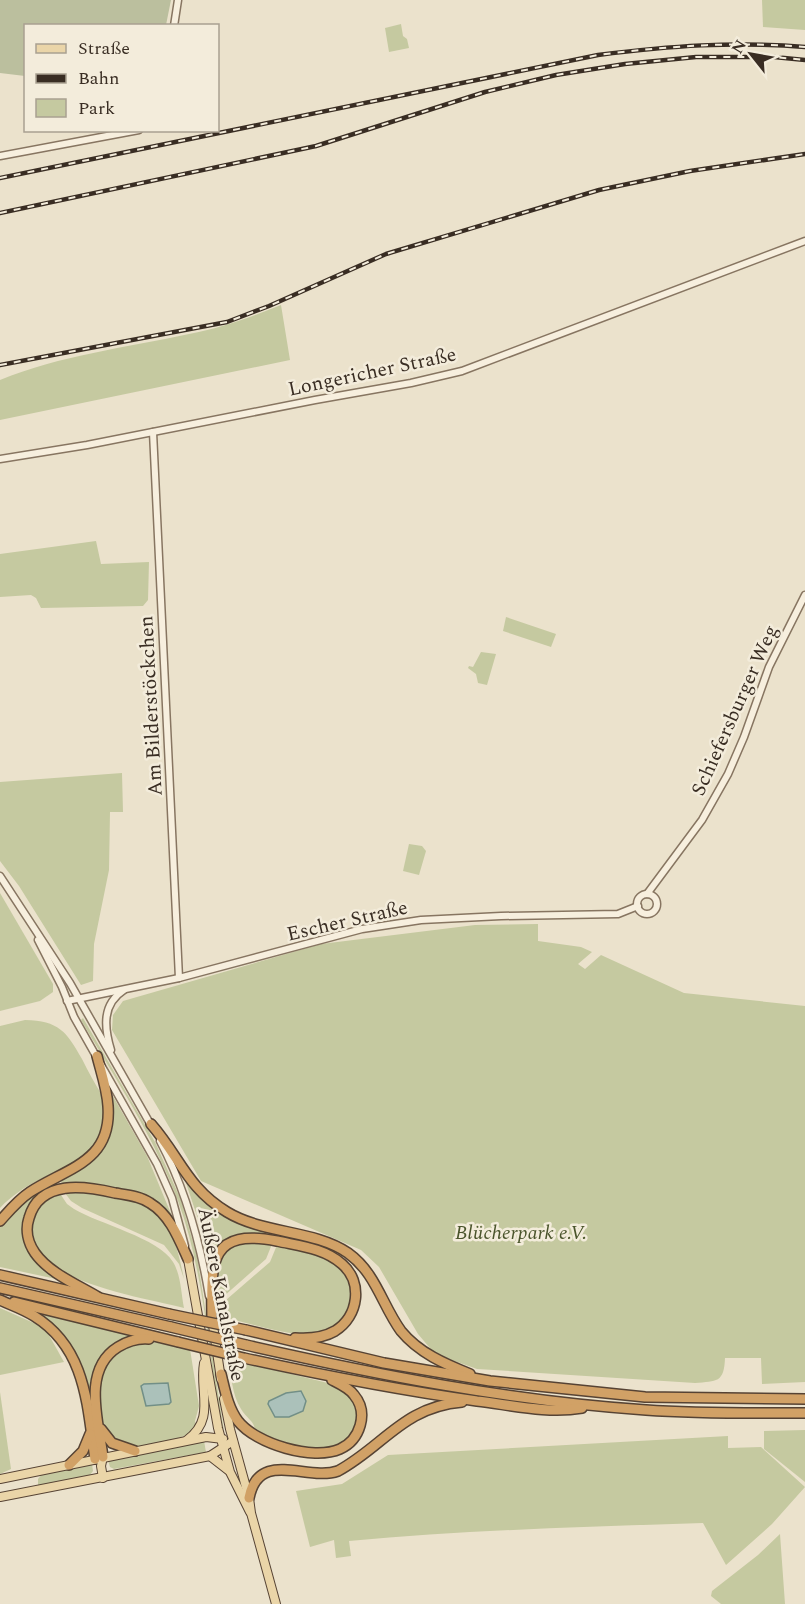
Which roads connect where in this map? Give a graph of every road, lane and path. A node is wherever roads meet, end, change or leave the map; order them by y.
1 (178, 0) edge
2 (174, 24) edge
3 (128, 132) edge
4 (0, 156) edge
5 (805, 241) edge
6 (153, 432) junction
7 (0, 459) edge
8 (805, 595) edge
9 (0, 876) edge
10 (647, 894) junction
11 (638, 906) junction
12 (27, 918) junction
13 (179, 978) junction
14 (127, 988) junction
15 (77, 998) junction
16 (67, 1001) junction
17 (97, 1056) junction
18 (113, 1059) junction
19 (151, 1124) junction
20 (0, 1221) edge
21 (188, 1259) junction
22 (0, 1275) edge
23 (0, 1288) edge
24 (98, 1297) junction
25 (0, 1299) edge
26 (212, 1318) junction
27 (281, 1338) junction
28 (178, 1342) junction
29 (205, 1355) junction
30 (316, 1373) junction
31 (220, 1374) junction
32 (490, 1381) junction
33 (805, 1399) edge
34 (502, 1404) junction
35 (593, 1406) junction
36 (805, 1413) edge
37 (99, 1424) junction
38 (91, 1432) junction
39 (185, 1441) junction
40 (233, 1441) junction
41 (222, 1443) junction
42 (135, 1451) junction
43 (210, 1456) junction
44 (99, 1461) junction
45 (69, 1465) junction
46 (230, 1472) junction
47 (103, 1478) junction
48 (0, 1479) edge
49 (0, 1497) edge
50 (249, 1498) junction
51 (251, 1514) junction
52 (276, 1604) edge

1 - 2 street
3 - 4 street
5 - 6 street, Longericher Straße
6 - 7 street, Longericher Straße
6 - 13 street, Am Bilderstöckchen
8 - 10 street, Schiefersburger Weg
9 - 12 street
10 - 11 street
10 - 11 street
11 - 13 street, Escher Straße
12 - 15 street, Äußere Kanalstraße
12 - 16 street, Äußere Kanalstraße
13 - 14 street, Escher Straße
14 - 15 street, Escher Straße
14 - 18 street
15 - 16 street, Escher Straße
15 - 18 street, Äußere Kanalstraße
16 - 17 street, Äußere Kanalstraße
17 - 20 highway
17 - 21 street, Äußere Kanalstraße
18 - 19 street, Äußere Kanalstraße
19 - 26 street, Äußere Kanalstraße
19 - 32 highway
21 - 24 highway
21 - 29 main road, Äußere Kanalstraße
22 - 24 highway
23 - 35 highway, bridge
24 - 27 highway, bridge
25 - 28 highway
25 - 38 highway
26 - 27 highway
26 - 31 main road, Äußere Kanalstraße
27 - 32 highway
28 - 30 highway, bridge
28 - 37 highway
29 - 39 main road
29 - 41 main road, Äußere Kanalstraße
30 - 31 highway
30 - 34 highway
31 - 40 main road, Äußere Kanalstraße
32 - 33 highway
34 - 35 highway
34 - 50 highway
35 - 36 highway
37 - 42 highway
37 - 44 highway
38 - 44 highway
38 - 45 highway
39 - 41 main road
39 - 42 main road
40 - 41 main road
40 - 50 main road, Äußere Kanalstraße
41 - 43 main road
41 - 46 main road, Äußere Kanalstraße
42 - 44 main road
43 - 46 main road
43 - 47 main road
44 - 45 main road
44 - 47 main road
45 - 48 main road
46 - 51 main road, Äußere Kanalstraße
47 - 49 main road
50 - 51 main road, Äußere Kanalstraße
51 - 52 main road, Äußere Kanalstraße

